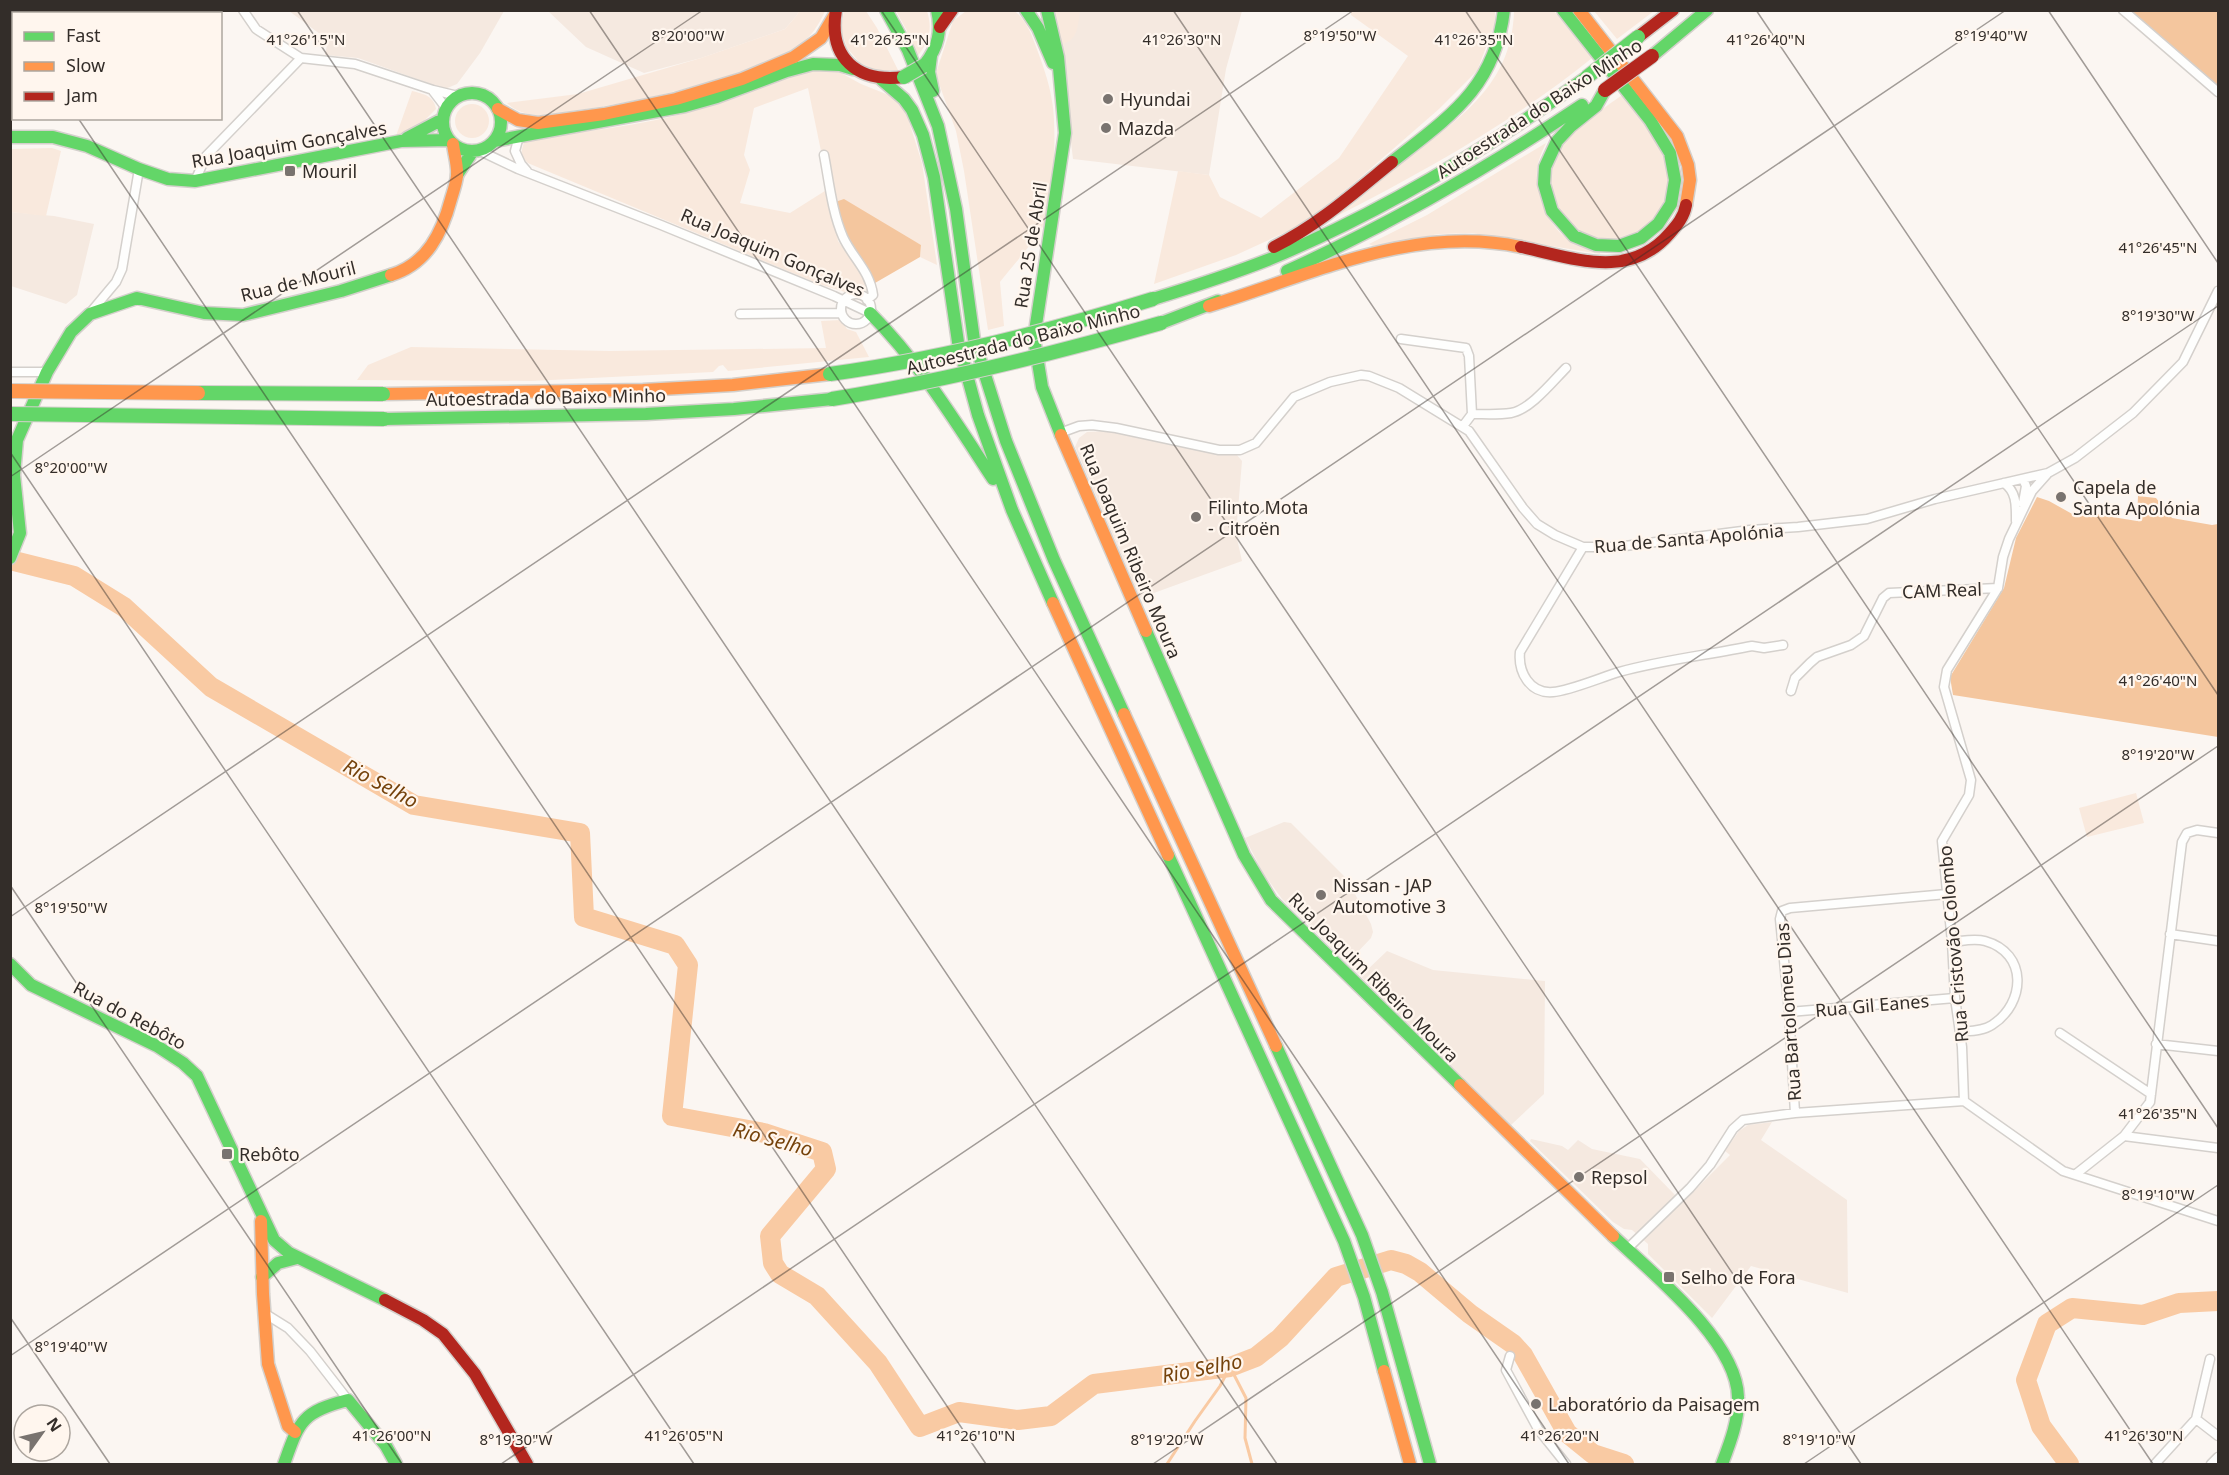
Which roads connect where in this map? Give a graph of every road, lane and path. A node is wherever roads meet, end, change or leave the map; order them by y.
1 (243, 10) edge
2 (873, 10) edge
3 (885, 10) edge
4 (938, 10) edge
5 (952, 10) edge
6 (1026, 10) edge
7 (1047, 10) edge
8 (1504, 10) edge
9 (1563, 10) edge
10 (1579, 10) edge
11 (1673, 10) edge
12 (1707, 10) edge
13 (2123, 10) edge
14 (835, 13) edge
15 (940, 27) junction
16 (301, 58) junction
17 (927, 61) junction
18 (857, 71) junction
19 (882, 80) junction
20 (1061, 85) junction
21 (433, 90) junction
22 (1605, 90) junction
23 (2218, 92) edge
24 (458, 96) junction
25 (498, 110) junction
26 (445, 113) junction
27 (519, 135) junction
28 (10, 137) edge
29 (401, 141) junction
30 (494, 141) junction
31 (451, 142) junction
32 (476, 150) junction
33 (824, 154) dead end
34 (139, 169) junction
35 (528, 171) junction
36 (457, 175) junction
37 (195, 181) junction
38 (1182, 290) junction
39 (2218, 291) edge
40 (843, 301) junction
41 (869, 306) junction
42 (1209, 306) junction
43 (841, 313) junction
44 (90, 314) junction
45 (740, 314) dead end
46 (1401, 339) dead end
47 (1566, 368) dead end
48 (10, 372) edge
49 (47, 372) junction
50 (989, 388) junction
51 (10, 391) edge
52 (972, 393) junction
53 (10, 414) edge
54 (1472, 414) junction
55 (1463, 426) junction
56 (1062, 438) junction
57 (2048, 473) junction
58 (2023, 478) junction
59 (2004, 483) junction
60 (1012, 510) junction
61 (2016, 524) junction
62 (1583, 547) junction
63 (10, 558) edge
64 (1998, 588) junction
65 (1783, 645) dead end
66 (1791, 691) dead end
67 (2218, 833) edge
68 (1947, 894) junction
69 (2170, 934) junction
70 (2218, 941) edge
71 (1952, 942) junction
72 (10, 964) edge
73 (1955, 998) junction
74 (1789, 1012) junction
75 (1960, 1032) junction
76 (2060, 1033) dead end
77 (2156, 1044) junction
78 (2218, 1051) edge
79 (2151, 1094) junction
80 (1964, 1101) junction
81 (1795, 1113) junction
82 (2124, 1136) junction
83 (2218, 1148) edge
84 (2076, 1174) junction
85 (260, 1213) junction
86 (2218, 1221) edge
87 (274, 1240) junction
88 (1626, 1250) junction
89 (297, 1258) junction
90 (262, 1277) junction
91 (264, 1313) junction
92 (1510, 1356) dead end
93 (2210, 1359) dead end
94 (348, 1400) junction
95 (2196, 1419) junction
96 (295, 1432) junction
97 (2218, 1436) edge
98 (2218, 1457) edge
99 (1725, 1458) edge
100 (284, 1464) edge
101 (396, 1464) edge
102 (527, 1464) edge
103 (1410, 1464) edge
104 (1430, 1464) edge
105 (1566, 1464) edge
106 (2156, 1464) edge
107 (2211, 1464) edge

1 - 16 street
2 - 52 main road
3 - 50 main road
4 - 15 main road
5 - 15 main road
6 - 20 main road, Rua 25 de Abril
7 - 20 main road, Rua 25 de Abril
8 - 38 main road
9 - 22 main road
10 - 42 main road
11 - 38 main road, Autoestrada do Baixo Minho, bridge
12 - 22 main road, Autoestrada do Baixo Minho, bridge
13 - 23 street
14 - 18 main road
14 - 25 main road
15 - 17 main road
16 - 21 street
16 - 37 street
17 - 19 main road, bridge
17 - 50 main road
18 - 19 main road
18 - 27 main road
19 - 52 main road
20 - 56 main road, Rua 25 de Abril
21 - 24 street
21 - 26 street
22 - 42 main road, Autoestrada do Baixo Minho
24 - 25 main road
24 - 26 main road
25 - 30 main road
26 - 29 main road
26 - 31 main road
27 - 30 main road
27 - 35 street
28 - 34 main road, Rua Joaquim Gonçalves
29 - 31 main road
29 - 37 main road, Rua Joaquim Gonçalves
30 - 32 main road
31 - 32 main road
31 - 36 main road, Rua de Mouril
32 - 35 street, Rua Joaquim Gonçalves
32 - 36 main road, Rua de Mouril
33 - 41 street
34 - 37 main road, Rua Joaquim Gonçalves
34 - 44 street
35 - 40 street, Rua Joaquim Gonçalves
36 - 44 main road, Rua de Mouril
38 - 51 main road, Autoestrada do Baixo Minho, bridge
39 - 57 street, Rua de Santa Apolónia
40 - 41 street, Rua Joaquim Gonçalves
40 - 41 street
40 - 43 street
41 - 43 street
41 - 60 main road
42 - 53 main road, Autoestrada do Baixo Minho, bridge
43 - 45 street
44 - 49 main road, Rua de Mouril
46 - 54 street
47 - 54 street
48 - 49 street
49 - 63 main road, Rua de Mouril
50 - 104 main road
52 - 60 main road
54 - 55 street
55 - 56 street, Rua de Santa Apolónia
55 - 62 street, Rua de Santa Apolónia
56 - 88 main road, Rua Joaquim Ribeiro Moura
57 - 58 street, Rua de Santa Apolónia
57 - 61 street, Rua Cristovão Colombo
58 - 59 street, Rua de Santa Apolónia
58 - 61 street, Rua Cristovão Colombo
59 - 61 street, Rua Cristovão Colombo
59 - 62 street, Rua de Santa Apolónia
60 - 103 main road
61 - 64 street, Rua Cristovão Colombo
62 - 65 street
64 - 66 street, CAM Real
64 - 68 street, Rua Cristovão Colombo
67 - 69 street
68 - 71 street, Rua Cristovão Colombo
68 - 74 street, Rua Bartolomeu Dias
69 - 70 street
69 - 77 street
71 - 73 street, Rua Cristovão Colombo
71 - 75 street
72 - 85 main road, Rua do Rebôto
73 - 74 street, Rua Gil Eanes
73 - 75 street, Rua Cristovão Colombo
74 - 81 street, Rua Bartolomeu Dias
75 - 80 street, Rua Cristovão Colombo
76 - 79 street
77 - 78 street
77 - 79 street
79 - 82 street
80 - 81 street
80 - 84 street
81 - 88 street
82 - 83 street
82 - 84 street
84 - 86 street
85 - 87 main road, Rua do Rebôto
85 - 90 main road, Rua do Rebôto
87 - 89 main road, Rua do Rebôto
87 - 90 main road, Rua do Rebôto
88 - 99 main road, Rua Joaquim Ribeiro Moura
89 - 90 main road
89 - 102 main road, Rua do Rebôto
90 - 91 main road, Rua do Rebôto
91 - 94 street
91 - 96 main road, Rua do Rebôto
92 - 105 street
93 - 95 street
94 - 96 main road
94 - 101 main road
95 - 97 street
95 - 106 street
96 - 100 main road
98 - 107 street

